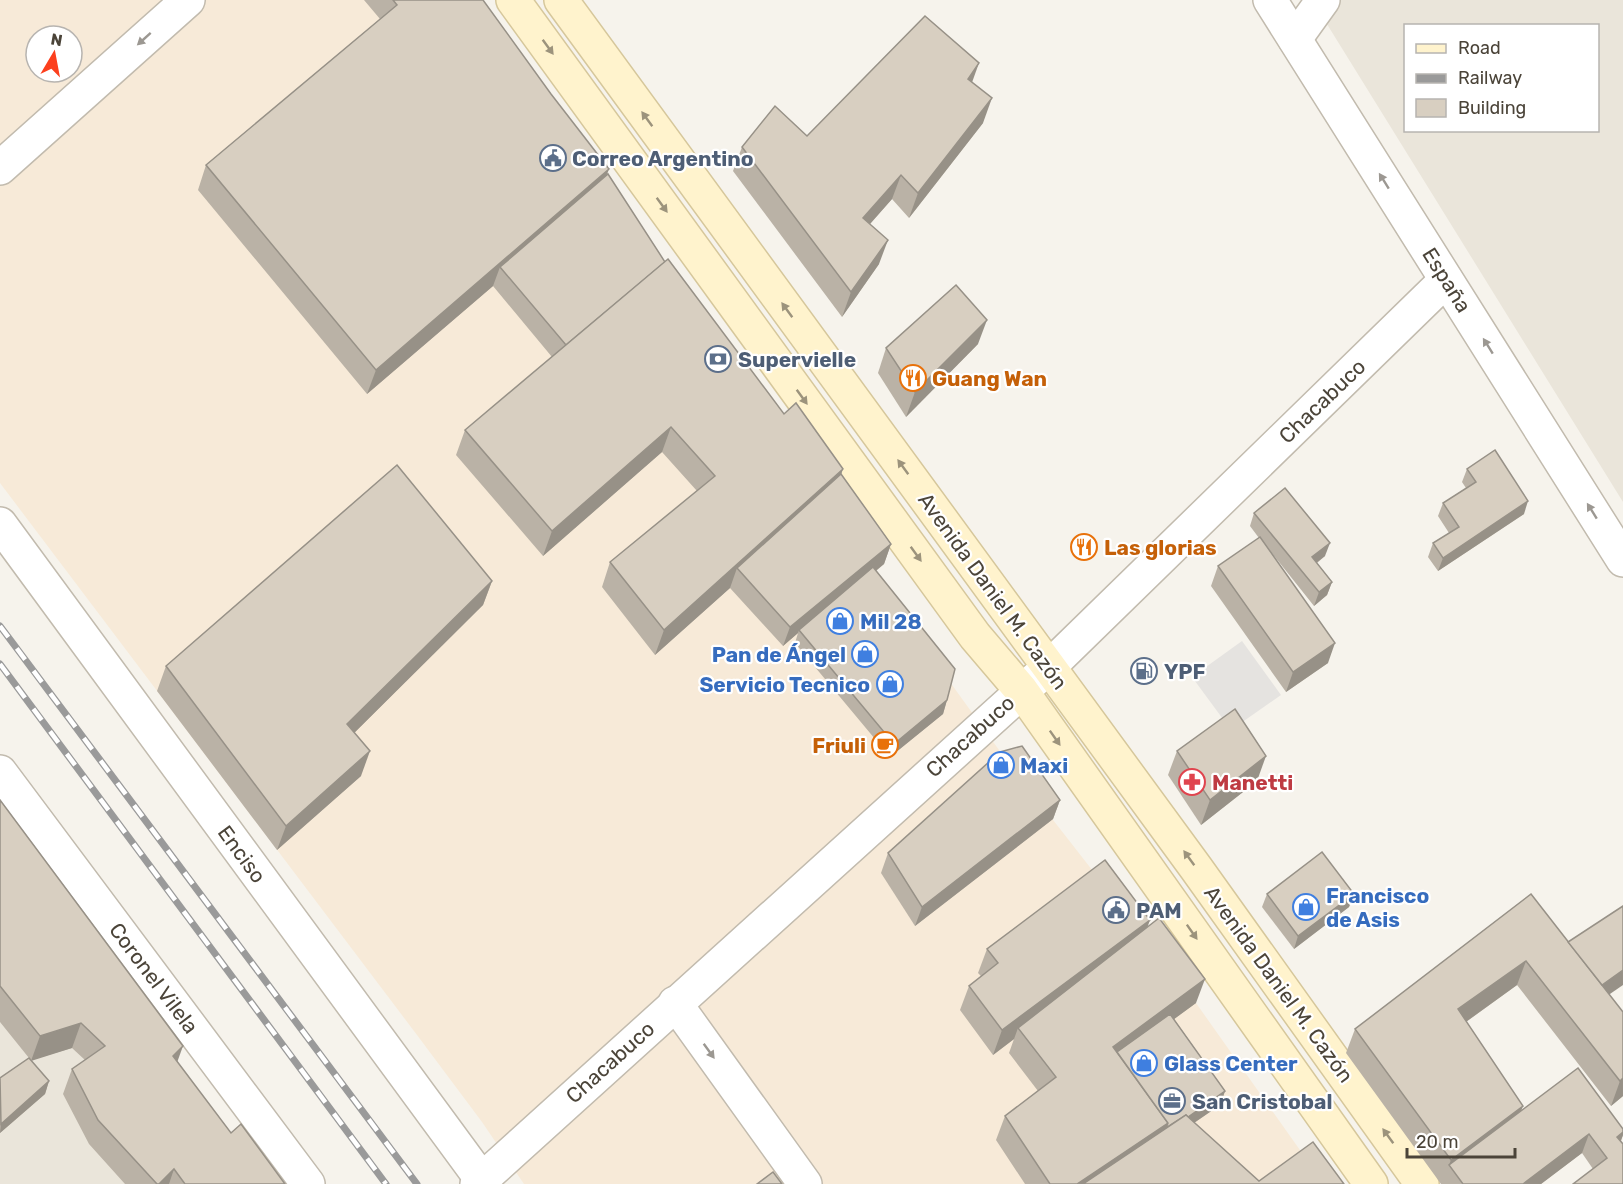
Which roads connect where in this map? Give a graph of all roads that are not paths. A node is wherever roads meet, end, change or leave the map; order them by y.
1 (188, 0) edge
2 (513, 0) edge
3 (561, 0) edge
4 (1270, 0) edge
5 (1323, 0) edge
6 (1295, 39) junction
7 (0, 168) edge
8 (1446, 279) junction
9 (0, 524) edge
10 (1623, 560) edge
11 (1049, 667) junction
12 (1021, 690) junction
13 (0, 772) edge
14 (675, 1003) junction
15 (481, 1182) edge
16 (308, 1184) edge
17 (805, 1184) edge
18 (1371, 1184) edge
19 (1422, 1184) edge

1 -> 7 street
2 -> 12 main road, Avenida Daniel M. Cazón
11 -> 3 main road, Avenida Daniel M. Cazón
4 - 6 street, España
5 - 6 street
8 -> 6 street, España
10 -> 8 street, España
8 - 11 street, Chacabuco
9 - 15 street, Enciso
11 - 12 street, Chacabuco
19 -> 11 main road, Avenida Daniel M. Cazón
12 - 14 street, Chacabuco
12 -> 18 main road, Avenida Daniel M. Cazón
13 - 16 street, Coronel Vilela
14 - 15 street, Chacabuco
14 -> 17 street

